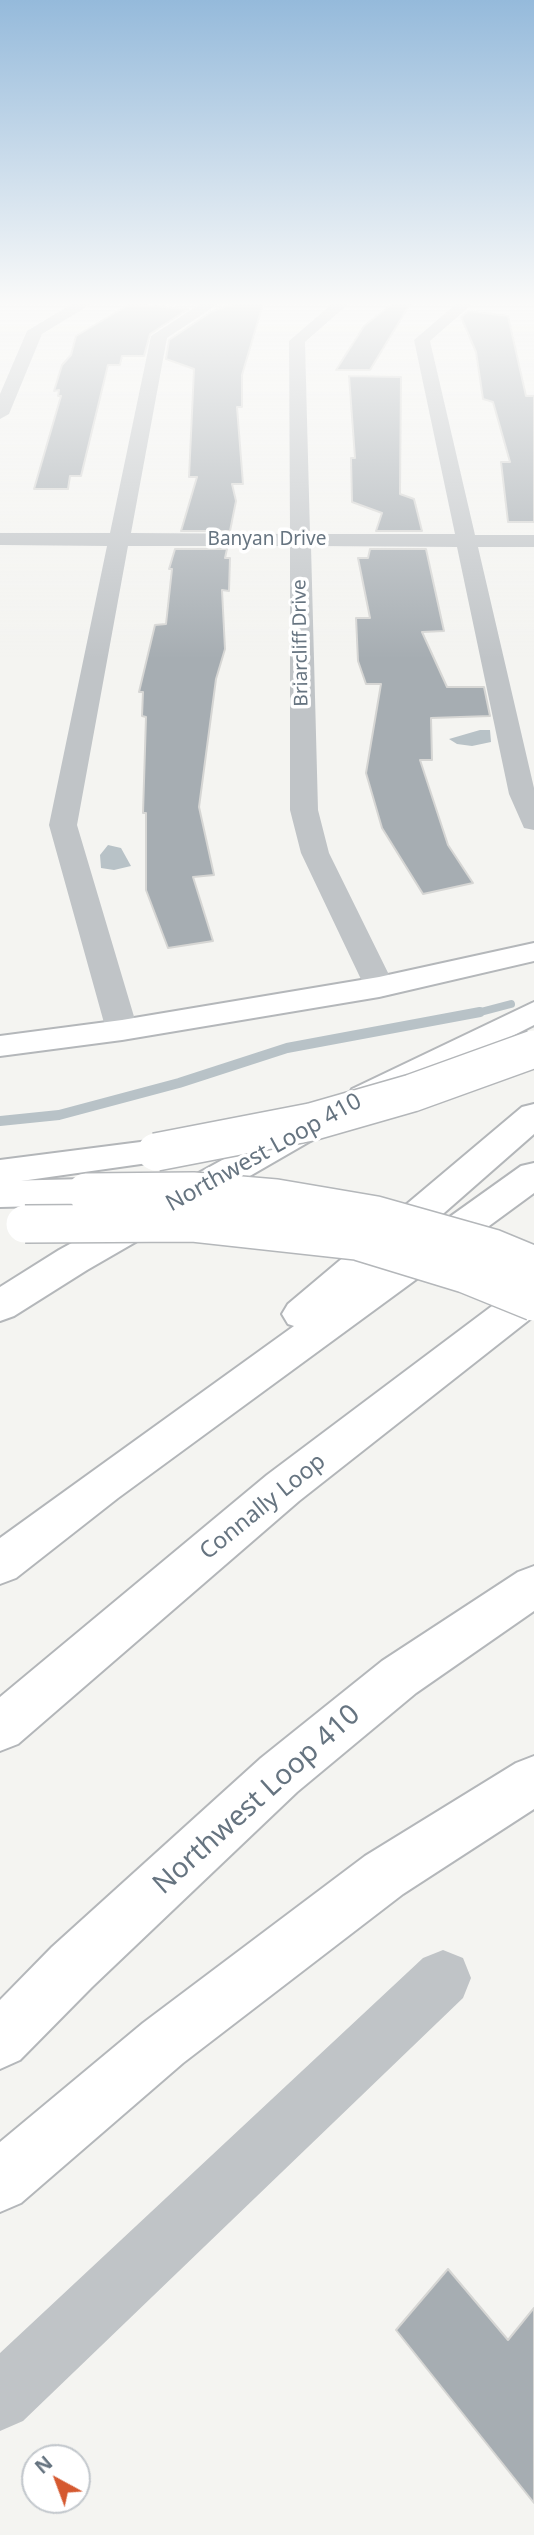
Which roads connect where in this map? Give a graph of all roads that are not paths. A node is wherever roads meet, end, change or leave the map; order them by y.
1 (143, 422) edge
2 (298, 422) edge
3 (441, 422) edge
4 (0, 539) edge
5 (120, 540) junction
6 (299, 541) junction
7 (469, 541) junction
8 (534, 541) edge
9 (534, 822) edge
10 (534, 952) edge
11 (379, 987) junction
12 (534, 1012) edge
13 (121, 1030) junction
14 (0, 1046) edge
15 (534, 1049) edge
16 (534, 1115) edge
17 (0, 1172) edge
18 (534, 1175) edge
19 (0, 1194) edge
20 (13, 1224) edge
21 (534, 1265) edge
22 (534, 1295) edge
23 (534, 1302) edge
24 (0, 1306) edge
25 (103, 1485) junction
26 (0, 1564) edge
27 (534, 1586) edge
28 (0, 1728) edge
29 (534, 1780) edge
30 (443, 1978) dead end
31 (0, 2040) edge
32 (0, 2182) edge
33 (0, 2398) edge

1 - 5 street
2 - 6 street, Briarcliff Drive
3 - 7 street
4 - 5 street, Banyan Drive
5 - 6 street, Banyan Drive
5 - 13 street
6 - 7 street, Banyan Drive
6 - 11 street, Briarcliff Drive
7 - 8 street, Banyan Drive
7 - 9 street
10 - 11 main road
11 - 13 main road
12 - 24 main road, Northwest Loop 410
13 - 14 main road
15 - 17 main road, bridge
16 - 25 main road
18 - 25 main road
19 - 21 main road, bridge
20 - 23 main road, bridge
22 - 28 main road, Connally Loop
25 - 26 main road
27 - 31 main road, Northwest Loop 410
29 - 32 main road
30 - 33 street

